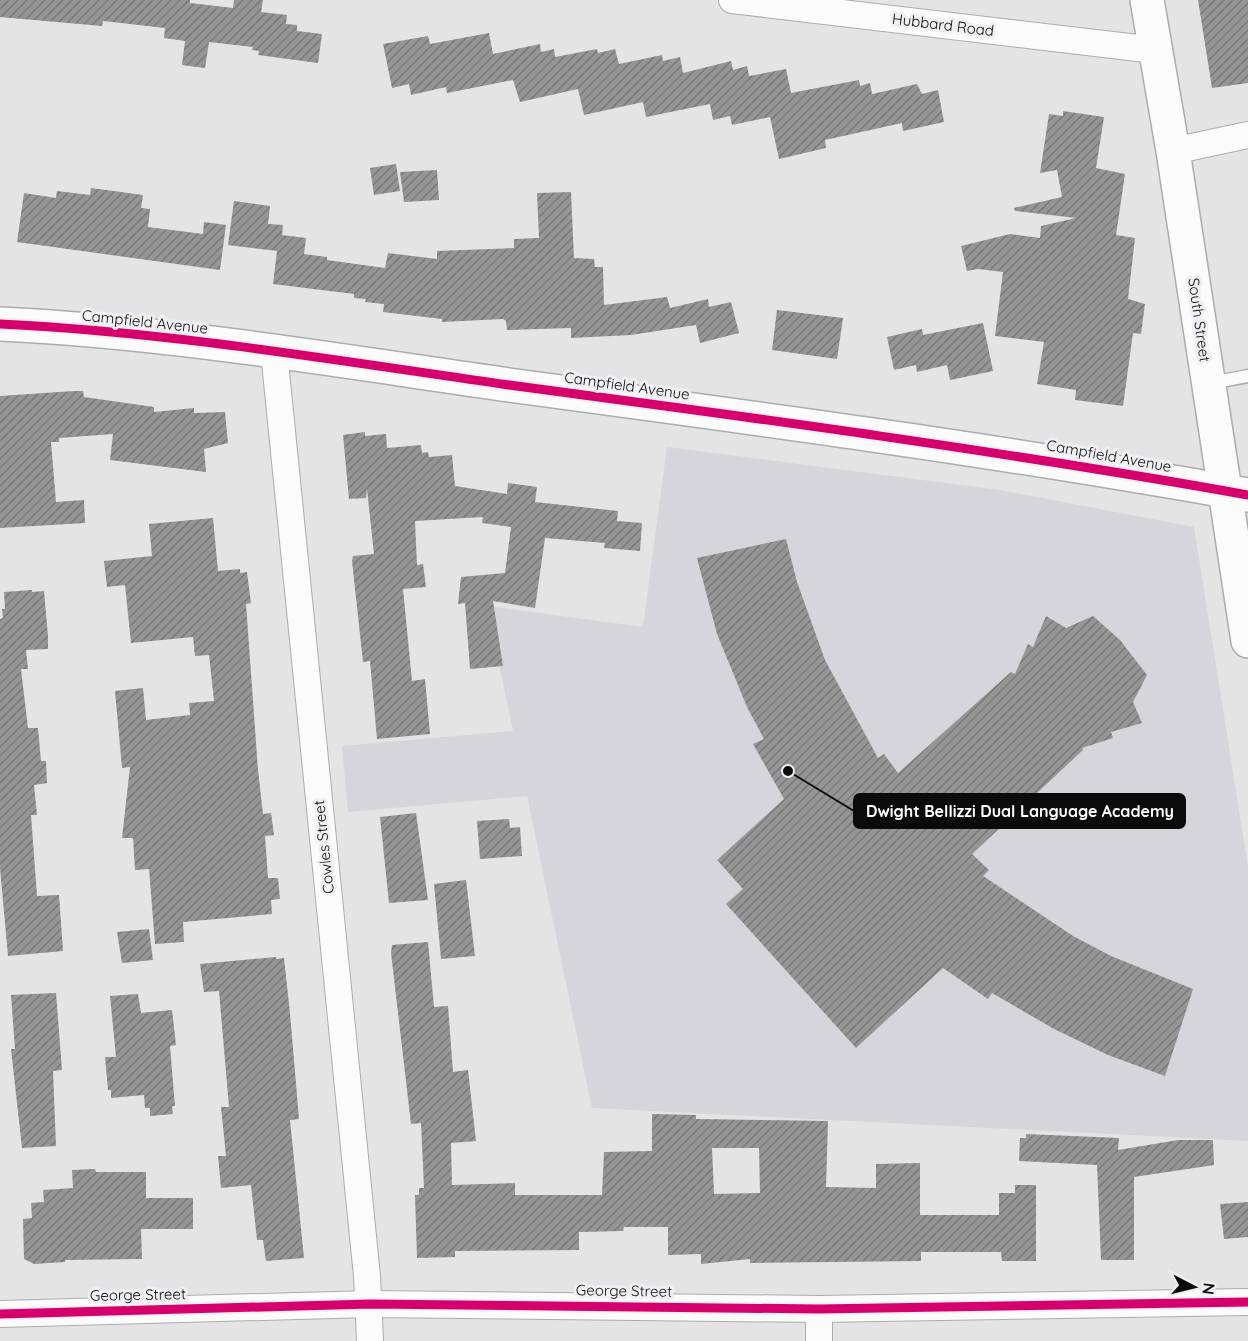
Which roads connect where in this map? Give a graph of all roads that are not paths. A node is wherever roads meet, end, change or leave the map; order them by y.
1 (732, 0) edge
2 (1146, 0) edge
3 (1155, 50) junction
4 (1248, 135) edge
5 (1173, 151) junction
6 (0, 324) edge
7 (274, 352) junction
8 (1248, 376) edge
9 (1208, 384) junction
10 (1236, 493) edge
11 (1248, 641) edge
12 (1248, 1302) edge
13 (370, 1304) junction
14 (819, 1309) junction
15 (0, 1314) edge
16 (370, 1341) edge
17 (819, 1341) edge

1 - 3 street, Hubbard Road
2 - 3 street, South Street
3 - 5 street, South Street
4 - 5 street
5 - 9 street, South Street
6 - 7 street, Campfield Avenue
7 - 10 street, Campfield Avenue
7 - 13 street, Cowles Street
8 - 9 lane
9 - 10 street, South Street
10 - 11 street, South Street
12 - 14 street, George Street
13 - 14 street, George Street
13 - 15 street, George Street
13 - 16 street, Cowles Street
14 - 17 street

